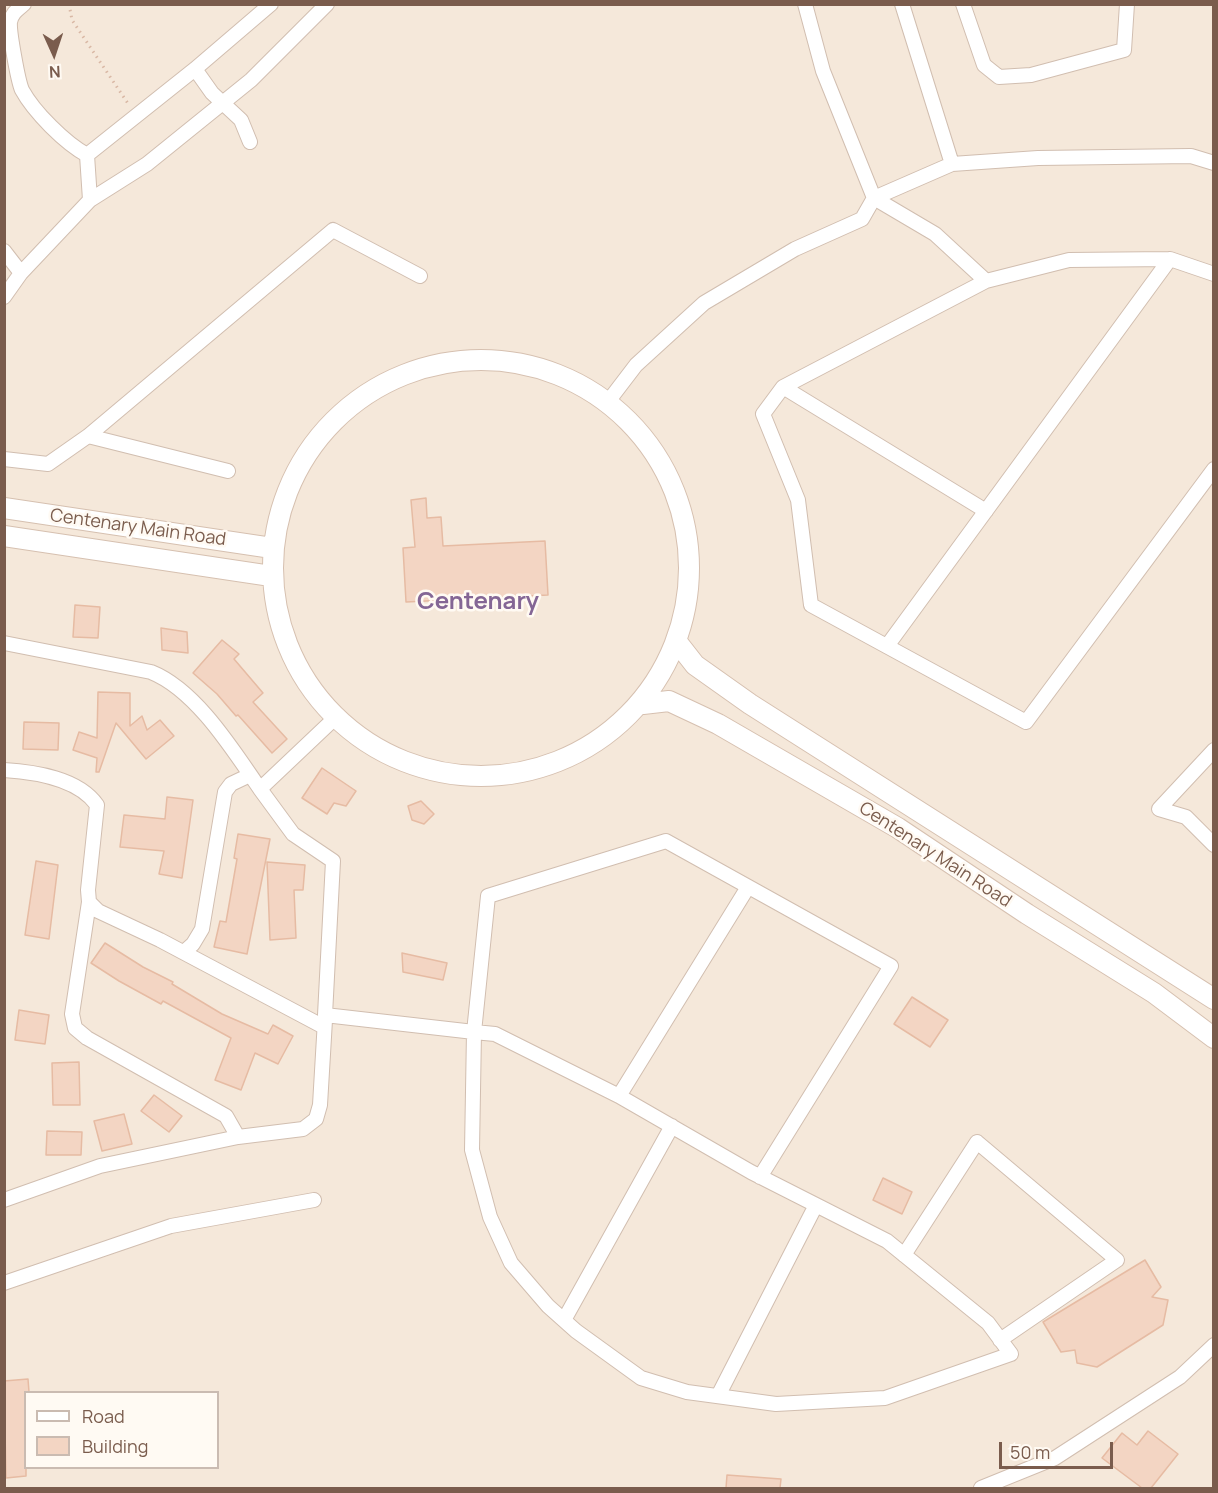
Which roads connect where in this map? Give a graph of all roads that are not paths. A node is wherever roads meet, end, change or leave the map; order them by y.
1 (24, 4) edge
2 (271, 4) edge
3 (327, 4) edge
4 (805, 4) edge
5 (902, 4) edge
6 (963, 4) edge
7 (1126, 4) edge
8 (195, 69) junction
9 (223, 103) junction
10 (250, 142) dead end
11 (87, 155) junction
12 (1214, 163) edge
13 (952, 164) junction
14 (873, 198) junction
15 (90, 200) junction
16 (4, 251) edge
17 (1170, 259) junction
18 (21, 273) junction
19 (1214, 274) edge
20 (420, 276) dead end
21 (986, 281) junction
22 (4, 297) edge
23 (783, 387) junction
24 (608, 403) junction
25 (88, 436) junction
26 (4, 459) edge
27 (1214, 469) edge
28 (228, 471) dead end
29 (4, 508) edge
30 (986, 511) junction
31 (4, 536) edge
32 (272, 548) junction
33 (271, 576) junction
34 (677, 642) junction
35 (4, 643) edge
36 (887, 646) junction
37 (643, 704) junction
38 (335, 718) junction
39 (1214, 750) edge
40 (4, 770) edge
41 (250, 775) junction
42 (260, 789) junction
43 (1214, 845) edge
44 (747, 887) junction
45 (89, 902) junction
46 (184, 952) junction
47 (1214, 999) edge
48 (325, 1021) junction
49 (474, 1032) junction
50 (1214, 1038) edge
51 (619, 1096) junction
52 (672, 1126) junction
53 (238, 1137) junction
54 (760, 1177) junction
55 (4, 1200) edge
56 (314, 1200) dead end
57 (816, 1204) junction
58 (904, 1255) junction
59 (4, 1283) edge
60 (564, 1320) junction
61 (1000, 1340) junction
62 (1214, 1345) edge
63 (717, 1396) junction
64 (981, 1488) edge

1 - 11 street
2 - 8 street
3 - 9 street
4 - 14 street
5 - 13 street
6 - 7 street
8 - 9 street
8 - 11 street
9 - 10 street
9 - 15 street
11 - 15 street
12 - 13 street
13 - 14 street
14 - 21 street
14 - 24 street
15 - 18 street
16 - 18 street
17 - 19 street
17 - 21 street
17 - 30 street
18 - 22 street
20 - 25 street
21 - 23 street
23 - 30 street
23 - 36 street
24 - 32 street
24 - 34 street
25 - 26 street
25 - 28 street
27 - 36 street
29 - 32 street, Centenary Main Road
30 - 36 street
31 - 33 street, Centenary Main Road
32 - 33 street
33 - 38 street
34 - 37 street
34 - 47 street, Centenary Main Road
35 - 41 street
37 - 38 street
37 - 50 street, Centenary Main Road
38 - 42 street
39 - 43 street
40 - 45 street
41 - 42 street
41 - 46 street
42 - 48 street
44 - 49 street
44 - 51 street
44 - 54 street
45 - 46 street
45 - 53 street
46 - 48 street
48 - 49 street
48 - 53 street
49 - 51 street
49 - 60 street
51 - 52 street
52 - 54 street
52 - 60 street
53 - 55 street
54 - 57 street
56 - 59 street
57 - 58 street
57 - 63 street
58 - 61 street
58 - 61 street
60 - 63 street
61 - 63 street
62 - 64 street

